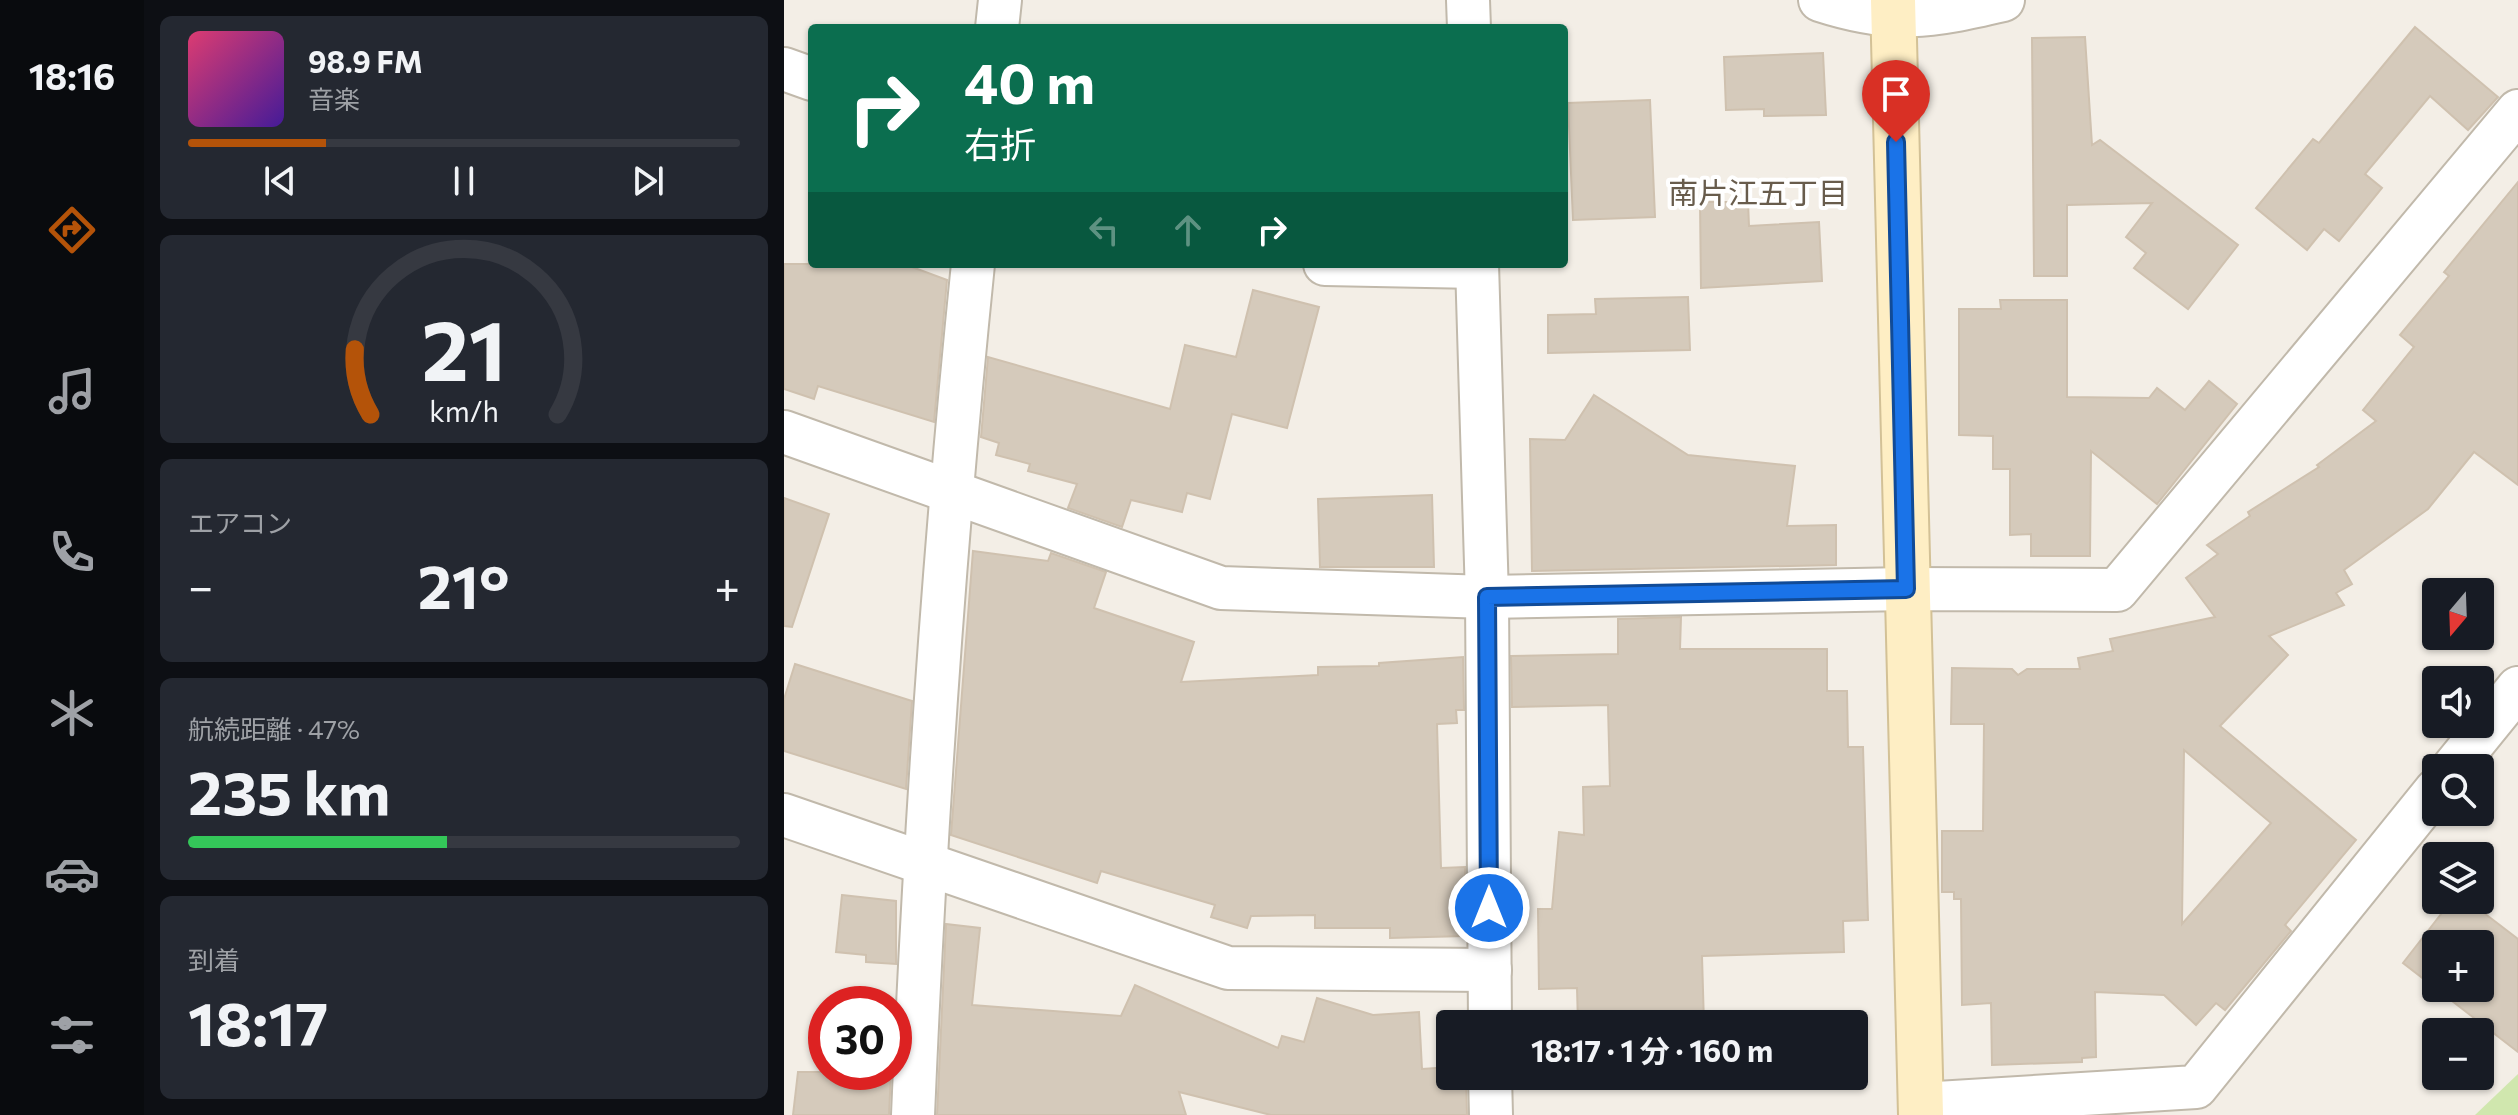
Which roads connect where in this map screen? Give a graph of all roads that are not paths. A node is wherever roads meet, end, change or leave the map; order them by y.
1 (1000, 0) edge
2 (1468, 0) edge
3 (1820, 0) edge
4 (2003, 0) edge
5 (1894, 7) edge
6 (997, 24) edge
7 (1469, 24) edge
8 (784, 69) edge
9 (808, 78) edge
10 (2518, 111) edge
11 (973, 268) edge
12 (1477, 268) edge
13 (784, 432) edge
14 (950, 491) junction
15 (1906, 589) junction
16 (1487, 597) junction
17 (2518, 688) edge
18 (2464, 754) edge
19 (2422, 807) edge
20 (784, 815) edge
21 (924, 863) junction
22 (1490, 970) junction
23 (1490, 1010) edge
24 (1490, 1090) edge
25 (1921, 1110) edge
26 (913, 1115) edge
27 (1491, 1115) edge

1 - 6 street
2 - 7 street
3 - 5 street
4 - 5 street
5 - 15 street
8 - 9 street
10 - 15 street
11 - 14 street
12 - 16 street
13 - 14 street
14 - 16 street
14 - 21 street
15 - 16 street
15 - 25 street
16 - 22 street
17 - 18 street
19 - 25 street
20 - 21 street
21 - 22 street
21 - 26 street
22 - 23 street
24 - 27 street

